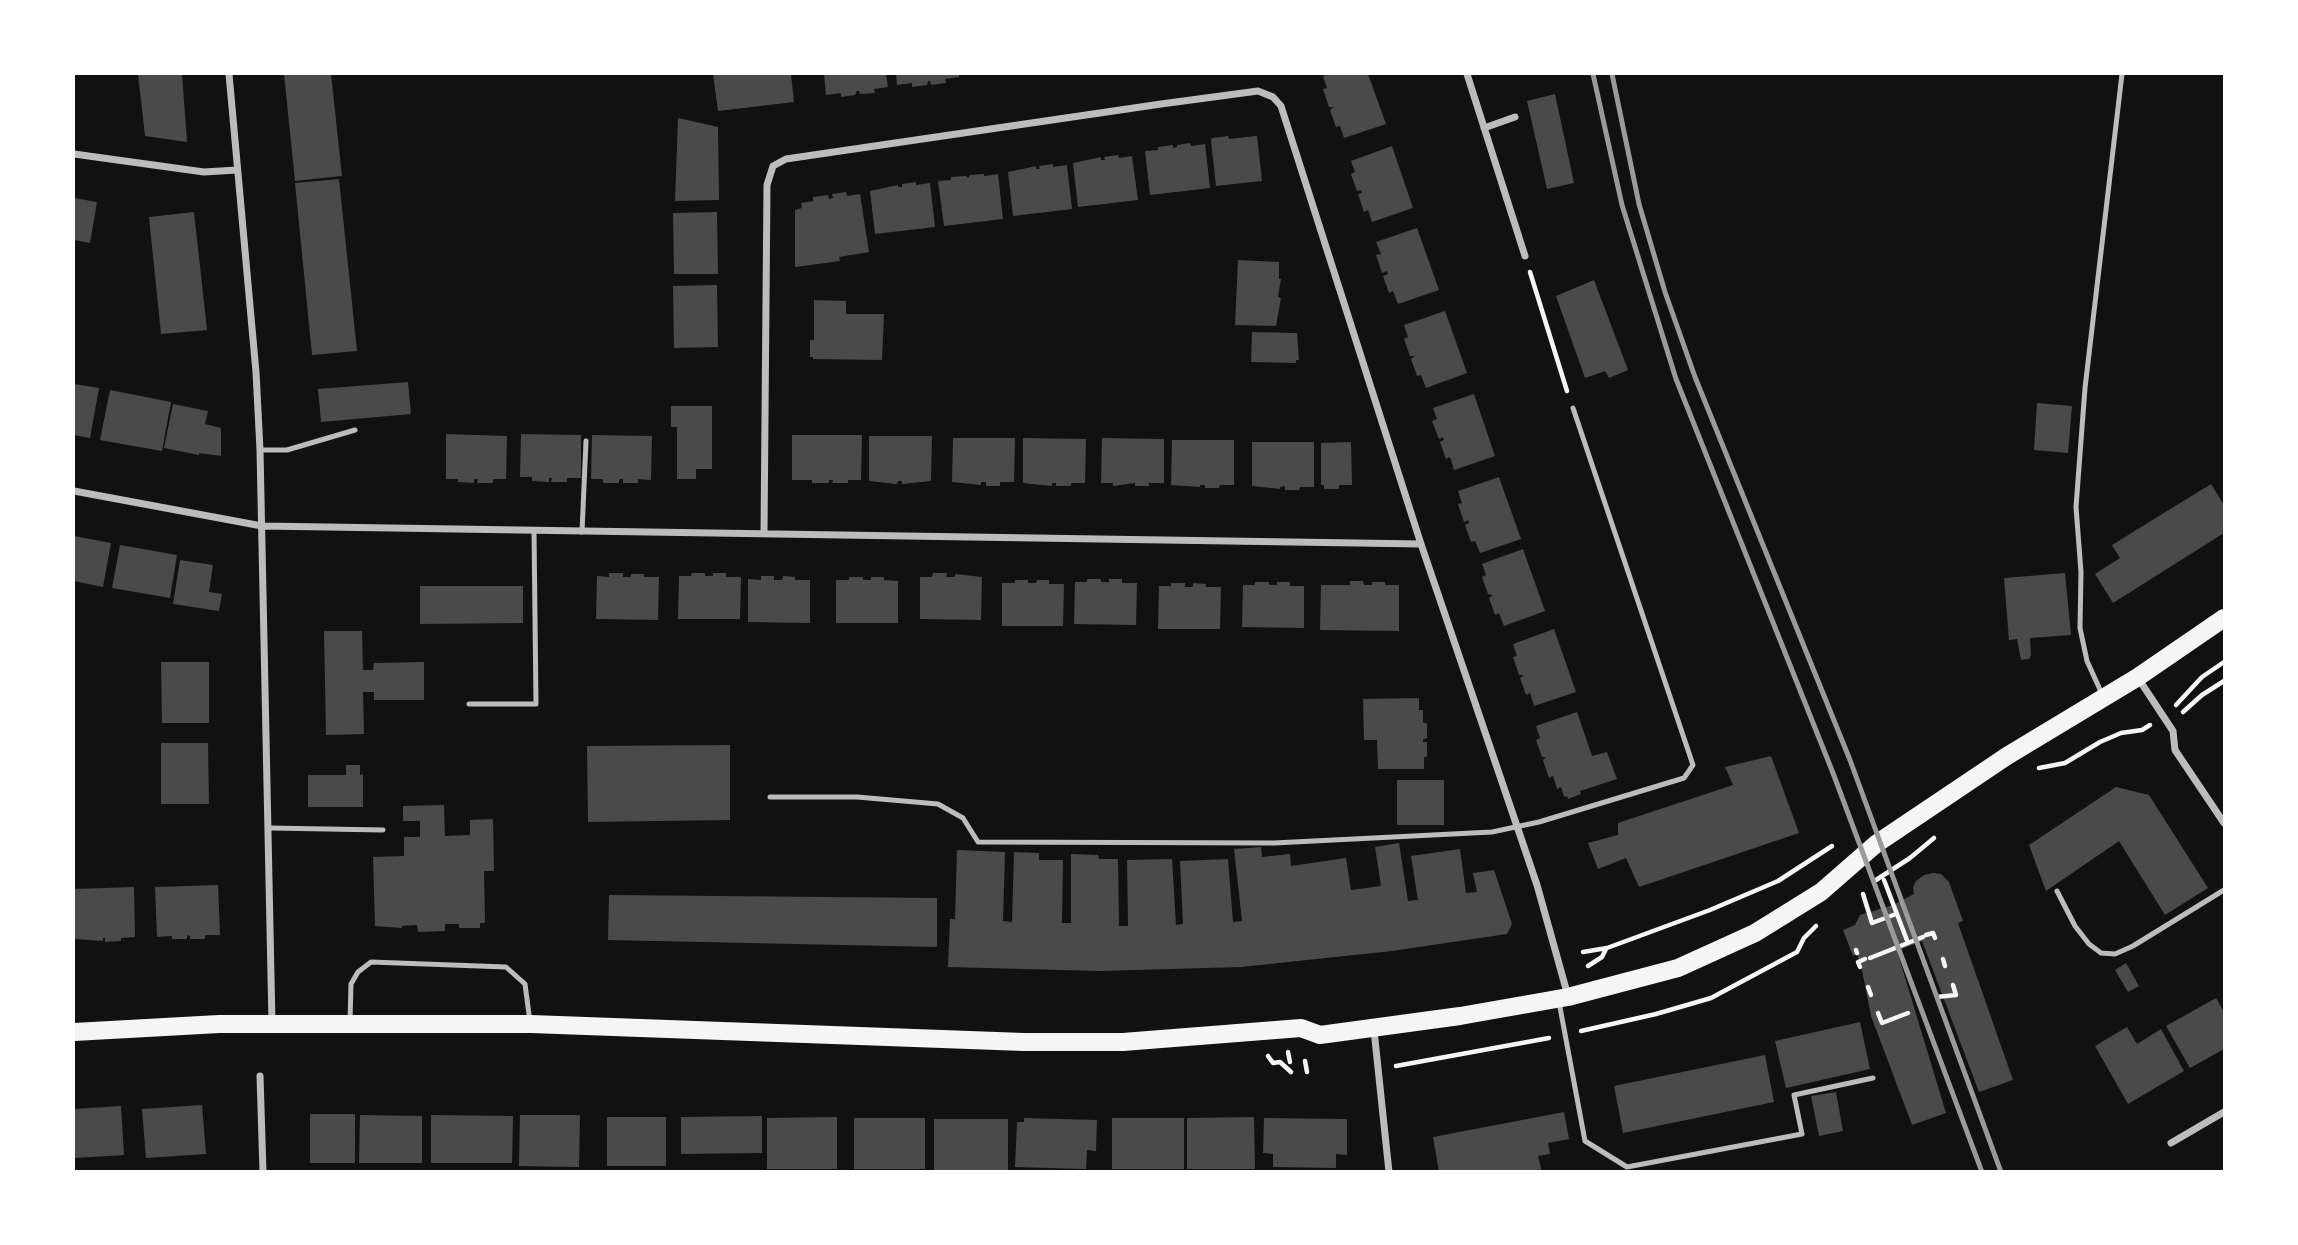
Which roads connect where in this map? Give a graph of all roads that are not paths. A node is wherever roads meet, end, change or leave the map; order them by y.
1 (229, 74) edge
2 (1467, 74) edge
3 (2122, 74) edge
4 (1515, 117) dead end
5 (1484, 128) junction
6 (74, 154) edge
7 (237, 170) junction
8 (1525, 256) road end
9 (1573, 408) road end
10 (355, 430) dead end
11 (586, 441) dead end
12 (260, 450) junction
13 (74, 491) edge
14 (262, 526) junction
15 (534, 531) junction
16 (582, 531) junction
17 (764, 533) junction
18 (1421, 544) junction
19 (2224, 618) edge
20 (2138, 677) junction
21 (2104, 698) junction
22 (469, 704) dead end
23 (770, 797) dead end
24 (2224, 823) edge
25 (1516, 825) junction
26 (270, 828) junction
27 (383, 830) dead end
28 (2224, 890) edge
29 (2057, 891) dead end
30 (1563, 998) junction
31 (272, 1024) junction
32 (350, 1024) junction
33 (531, 1024) junction
34 (1374, 1027) junction
35 (74, 1032) edge
36 (261, 1076) dead end
37 (1873, 1078) dead end
38 (2224, 1112) edge
39 (2171, 1143) dead end
40 (263, 1171) edge
41 (1389, 1171) edge

1 - 7 street
2 - 5 street
3 - 21 lane
4 - 5 street
5 - 8 street
6 - 7 street
7 - 12 street
9 - 25 lane
10 - 12 lane
11 - 16 lane
12 - 14 street
13 - 14 street
14 - 15 street
14 - 26 street
15 - 16 street
15 - 22 lane
16 - 17 street
17 - 18 street
17 - 18 street
18 - 25 street
19 - 20 main road
20 - 21 main road
20 - 24 street
21 - 30 main road
23 - 25 lane
25 - 30 street
26 - 27 lane
26 - 31 street
28 - 29 lane
30 - 34 main road
30 - 37 lane
31 - 32 main road
31 - 35 main road
32 - 33 main road
32 - 33 lane
33 - 34 main road
34 - 41 street
36 - 40 street
38 - 39 street

